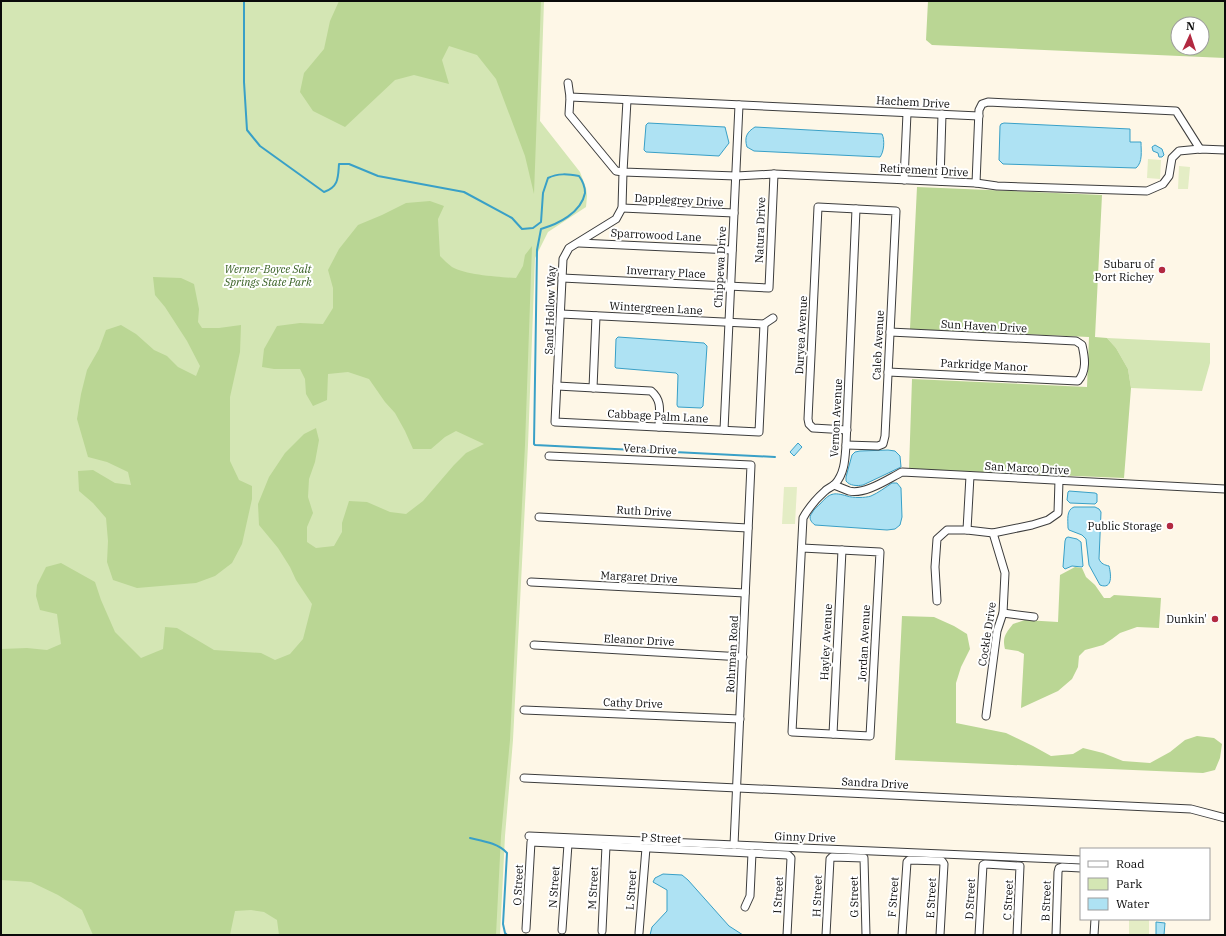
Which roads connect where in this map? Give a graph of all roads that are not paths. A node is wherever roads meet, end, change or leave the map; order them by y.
1 (568, 83) dead end
2 (570, 97) junction
3 (627, 100) junction
4 (739, 105) junction
5 (907, 113) junction
6 (942, 114) junction
7 (979, 116) junction
8 (1200, 149) junction
9 (1225, 150) edge
10 (623, 172) junction
11 (774, 174) junction
12 (736, 176) junction
13 (904, 180) junction
14 (940, 182) junction
15 (976, 183) junction
16 (622, 208) junction
17 (856, 209) junction
18 (734, 214) junction
19 (579, 243) junction
20 (732, 250) junction
21 (562, 278) junction
22 (731, 286) junction
23 (769, 288) joint
24 (561, 314) junction
25 (596, 316) junction
26 (773, 318) dead end
27 (729, 322) junction
28 (764, 324) junction
29 (890, 332) junction
30 (888, 372) junction
31 (1078, 381) joint
32 (557, 386) junction
33 (593, 388) junction
34 (555, 422) joint
35 (659, 427) junction
36 (724, 430) junction
37 (847, 430) junction
38 (846, 445) junction
39 (549, 456) dead end
40 (751, 465) joint
41 (970, 476) junction
42 (1059, 480) junction
43 (834, 485) junction
44 (1225, 489) edge
45 (539, 517) dead end
46 (748, 528) junction
47 (967, 530) junction
48 (993, 533) junction
49 (802, 548) junction
50 (842, 550) junction
51 (531, 582) dead end
52 (745, 593) junction
53 (937, 602) dead end
54 (1004, 613) junction
55 (1034, 617) dead end
56 (534, 645) dead end
57 (743, 656) junction
58 (524, 710) dead end
59 (986, 716) dead end
60 (740, 719) junction
61 (833, 734) junction
62 (524, 778) dead end
63 (737, 788) junction
64 (1225, 818) edge
65 (530, 839) junction
66 (568, 844) junction
67 (734, 845) junction
68 (606, 846) junction
69 (646, 848) junction
70 (752, 853) junction
71 (790, 856) joint
72 (831, 858) joint
73 (908, 860) joint
74 (1080, 860) edge
75 (983, 864) joint
76 (1080, 868) edge
77 (745, 908) dead end
78 (1095, 920) edge
79 (526, 929) dead end
80 (562, 930) dead end
81 (602, 931) dead end
82 (639, 933) dead end
83 (787, 935) edge
84 (826, 935) edge
85 (866, 935) edge
86 (902, 935) edge
87 (940, 935) edge
88 (979, 935) edge
89 (1017, 935) edge
90 (1056, 935) edge
91 (1094, 935) edge

1 - 2 street
2 - 3 street, Hachem Drive
2 - 10 street
3 - 4 street, Hachem Drive
3 - 10 street
4 - 5 street, Hachem Drive
4 - 12 street, Chippewa Drive
5 - 6 street, Hachem Drive
5 - 13 street
6 - 7 street, Hachem Drive
6 - 14 street
7 - 8 street
7 - 15 street
8 - 9 street
8 - 15 street, Retirement Drive
10 - 12 street, Retirement Drive
10 - 16 street
11 - 12 street, Retirement Drive
11 - 13 street, Retirement Drive
11 - 23 street, Natura Drive
12 - 18 street, Chippewa Drive
13 - 14 street, Retirement Drive
14 - 15 street, Retirement Drive
16 - 18 street, Dapplegrey Drive
16 - 19 street, Sand Hollow Way
17 - 29 street, Caleb Avenue
17 - 37 street, Vernon Avenue
17 - 37 street, Duryea Avenue
18 - 20 street, Chippewa Drive
19 - 20 street, Sparrowood Lane
19 - 21 street, Sand Hollow Way
20 - 22 street, Chippewa Drive
21 - 22 street, Inverrary Place
21 - 24 street, Sand Hollow Way
22 - 23 street, Inverrary Place
22 - 27 street, Chippewa Drive
24 - 25 street, Wintergreen Lane
24 - 32 street, Sand Hollow Way
25 - 27 street, Wintergreen Lane
25 - 33 street
26 - 28 street
27 - 28 street, Wintergreen Lane
27 - 36 street, Chippewa Drive
28 - 36 street, Cabbage Palm Lane
29 - 30 street, Caleb Avenue
29 - 31 street, Sun Haven Drive
30 - 31 street, Parkridge Manor
30 - 38 street, Caleb Avenue
32 - 33 street
32 - 34 street, Sand Hollow Way
33 - 35 street
34 - 35 street, Cabbage Palm Lane
35 - 36 street, Cabbage Palm Lane
37 - 38 street, Vernon Avenue
38 - 43 street, Vernon Avenue
39 - 40 street, Vera Drive
40 - 46 street, Rohrman Road
41 - 42 street, San Marco Drive
41 - 43 street, San Marco Drive
41 - 47 street
42 - 44 street, San Marco Drive
42 - 48 street
43 - 49 street, Vernon Avenue
45 - 46 street, Ruth Drive
46 - 52 street, Rohrman Road
47 - 48 street
47 - 53 street
48 - 54 street, Cockle Drive
49 - 50 street
49 - 61 street, Vernon Avenue
50 - 61 street, Hayley Avenue
50 - 61 street, Jordan Avenue
51 - 52 street, Margaret Drive
52 - 57 street, Rohrman Road
54 - 55 street
54 - 59 street, Cockle Drive
56 - 57 street, Eleanor Drive
57 - 60 street, Rohrman Road
58 - 60 street, Cathy Drive
60 - 63 street, Rohrman Road
62 - 63 street, Sandra Drive
63 - 64 street, Sandra Drive
63 - 67 street, Rohrman Road
65 - 66 street, P Street
65 - 67 street, Ginny Drive
65 - 79 street, O Street
66 - 68 street, P Street
66 - 80 street, N Street
67 - 74 street, Ginny Drive
68 - 69 street, P Street
68 - 81 street, M Street
69 - 70 street, P Street
69 - 82 street, L Street
70 - 71 street, P Street
70 - 77 street
71 - 83 street, I Street
72 - 84 street, H Street
72 - 85 street, G Street
73 - 86 street, F Street
73 - 87 street, E Street
75 - 88 street, D Street
75 - 89 street, C Street
76 - 90 street, B Street
78 - 91 street

